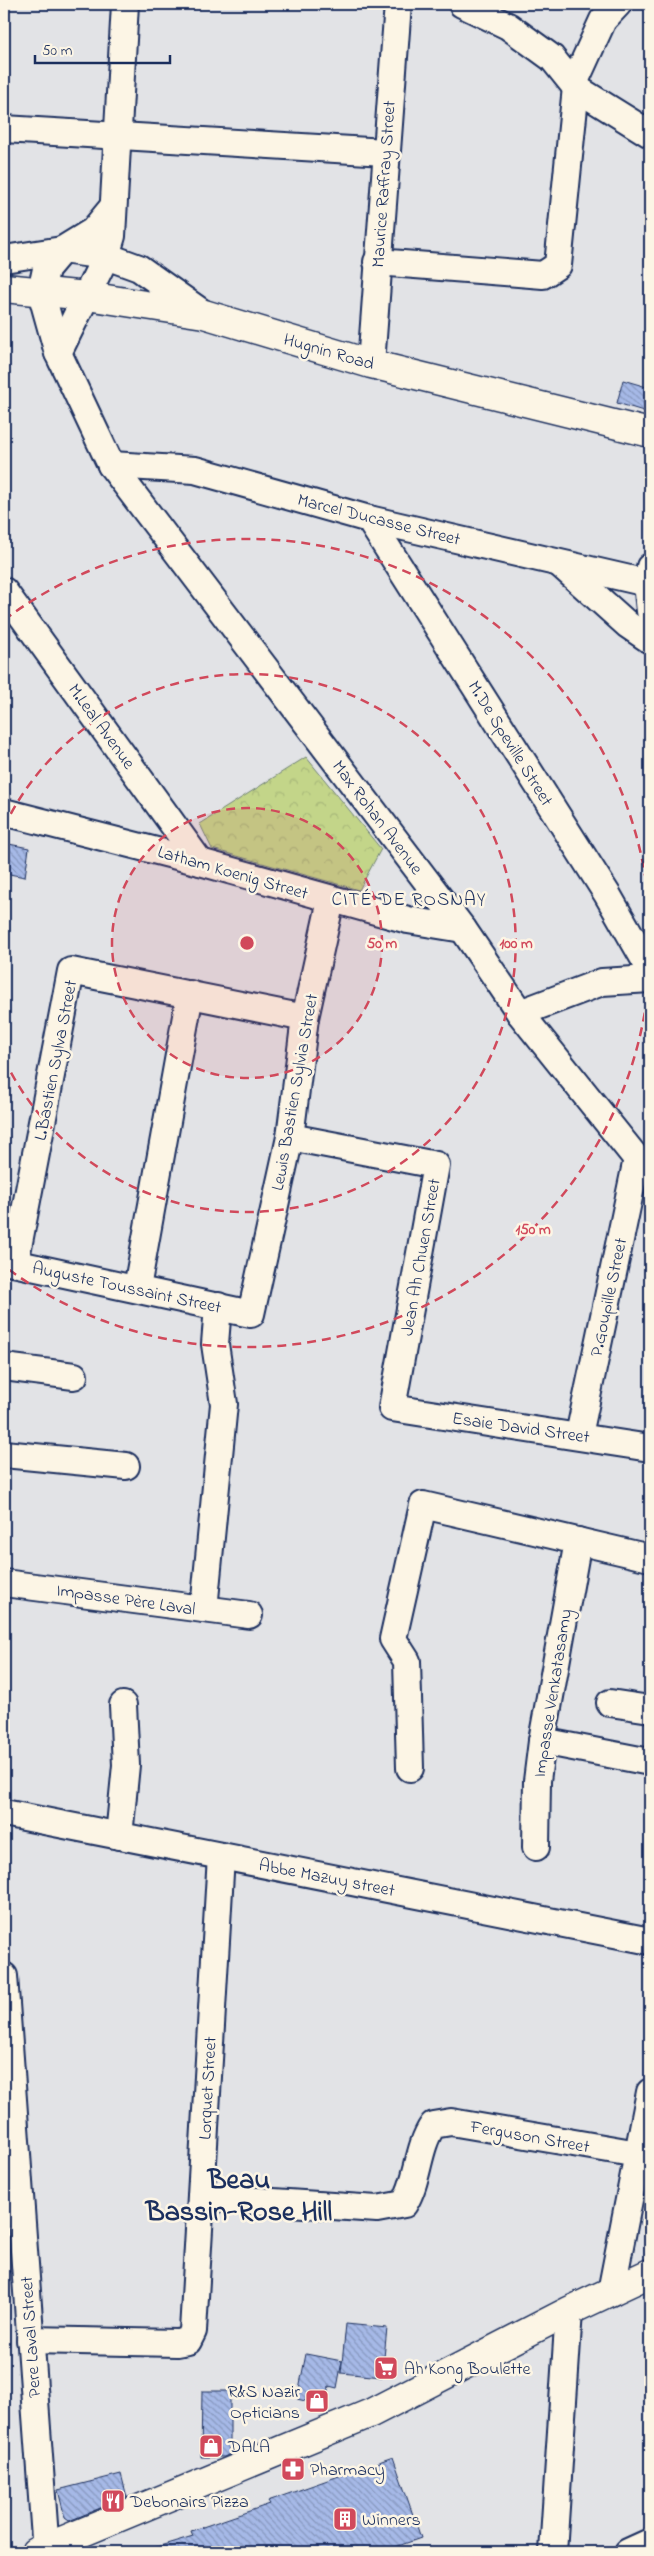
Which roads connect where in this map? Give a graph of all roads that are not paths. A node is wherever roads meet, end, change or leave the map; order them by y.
1 (125, 4) edge
2 (398, 4) edge
3 (462, 4) edge
4 (618, 4) edge
5 (576, 88) junction
6 (4, 129) edge
7 (118, 134) junction
8 (650, 134) edge
9 (385, 152) junction
10 (112, 208) junction
11 (62, 250) junction
12 (106, 256) junction
13 (4, 259) edge
14 (378, 262) junction
15 (4, 288) edge
16 (41, 292) junction
17 (87, 296) junction
18 (204, 314) junction
19 (58, 353) junction
20 (371, 364) junction
21 (650, 433) edge
22 (111, 465) junction
23 (368, 519) junction
24 (557, 562) junction
25 (648, 575) edge
26 (4, 591) edge
27 (650, 610) edge
28 (650, 640) edge
29 (4, 812) edge
30 (200, 862) junction
31 (331, 900) junction
32 (463, 929) junction
33 (650, 969) edge
34 (650, 979) edge
35 (190, 994) junction
36 (520, 1013) junction
37 (305, 1018) junction
38 (290, 1137) junction
39 (644, 1160) edge
40 (9, 1262) edge
41 (137, 1288) junction
42 (218, 1306) junction
43 (251, 1314) joint
44 (4, 1367) edge
45 (74, 1376) dead end
46 (392, 1408) joint
47 (579, 1435) junction
48 (650, 1448) edge
49 (4, 1454) edge
50 (126, 1466) dead end
51 (578, 1541) junction
52 (650, 1558) edge
53 (4, 1583) edge
54 (204, 1609) junction
55 (249, 1615) dead end
56 (610, 1703) dead end
57 (123, 1705) dead end
58 (650, 1709) edge
59 (542, 1741) junction
60 (650, 1762) edge
61 (410, 1768) dead end
62 (4, 1812) edge
63 (119, 1836) junction
64 (536, 1847) dead end
65 (221, 1856) junction
66 (650, 1941) edge
67 (4, 1976) edge
68 (650, 2092) edge
69 (638, 2154) junction
70 (201, 2196) junction
71 (650, 2273) edge
72 (611, 2292) junction
73 (569, 2311) junction
74 (30, 2340) junction
75 (650, 2542) edge
76 (42, 2551) edge
77 (553, 2552) edge
78 (628, 2552) edge

1 - 7 street
2 - 9 street, Maurice Raffray Street
3 - 5 street
4 - 5 street
5 - 8 street
5 - 14 street
6 - 7 street
7 - 9 street
7 - 10 street
9 - 14 street, Maurice Raffray Street
10 - 11 street
10 - 12 street
11 - 12 street
11 - 13 street
11 - 16 street
12 - 17 street
12 - 18 street
14 - 20 street, Maurice Raffray Street
15 - 16 main road, Hugnin Road
16 - 17 main road, Hugnin Road
16 - 19 street, Max Rohan Avenue
17 - 18 main road, Hugnin Road
17 - 19 street
18 - 20 main road, Hugnin Road
19 - 22 street, Max Rohan Avenue
20 - 21 main road, Hugnin Road
22 - 23 street, Marcel Ducasse Street
22 - 32 street, Max Rohan Avenue
23 - 24 street, Marcel Ducasse Street
23 - 33 street, M.De Speville Street
24 - 25 street, Marcel Ducasse Street
24 - 28 street
25 - 27 street
26 - 30 street, M.Leal Avenue
29 - 30 street, Latham Koenig Street
30 - 31 street, Latham Koenig Street
31 - 32 street, Latham Koenig Street
31 - 37 street, Lewis Bastien Sylvia Street
32 - 36 street, Max Rohan Avenue
34 - 36 street
35 - 37 street, L.Bastien Sylva Street
35 - 40 street, L.Bastien Sylva Street
35 - 41 street
36 - 39 street, Max Rohan Avenue
37 - 38 street, Lewis Bastien Sylvia Street
38 - 43 street, Lewis Bastien Sylvia Street
38 - 46 street, Jean Ah Chuen Street
39 - 47 street, P.Goupille Street
40 - 41 street, Auguste Toussaint Street
41 - 42 street, Auguste Toussaint Street
42 - 43 street, Auguste Toussaint Street
42 - 54 street
44 - 45 street
46 - 47 street, Esaie David Street
47 - 48 street, Esaie David Street
49 - 50 street
51 - 52 street
51 - 59 street, Impasse Venkatasamy
51 - 61 street
53 - 54 street, Impasse Père Laval
54 - 55 street, Impasse Père Laval
56 - 58 street
57 - 63 street
59 - 60 street
59 - 64 street, Impasse Venkatasamy
62 - 63 street, Abbe Mazuy street
63 - 65 street, Abbe Mazuy street
65 - 66 street, Abbe Mazuy street
65 - 70 street, Lorquet Street
67 - 74 street, Pere Laval Street
68 - 69 street
69 - 70 street, Ferguson Street
69 - 72 street
70 - 74 street, Lorquet Street
71 - 72 main road
72 - 73 main road
73 - 76 main road
73 - 77 street
74 - 76 street, Pere Laval Street
75 - 78 street

